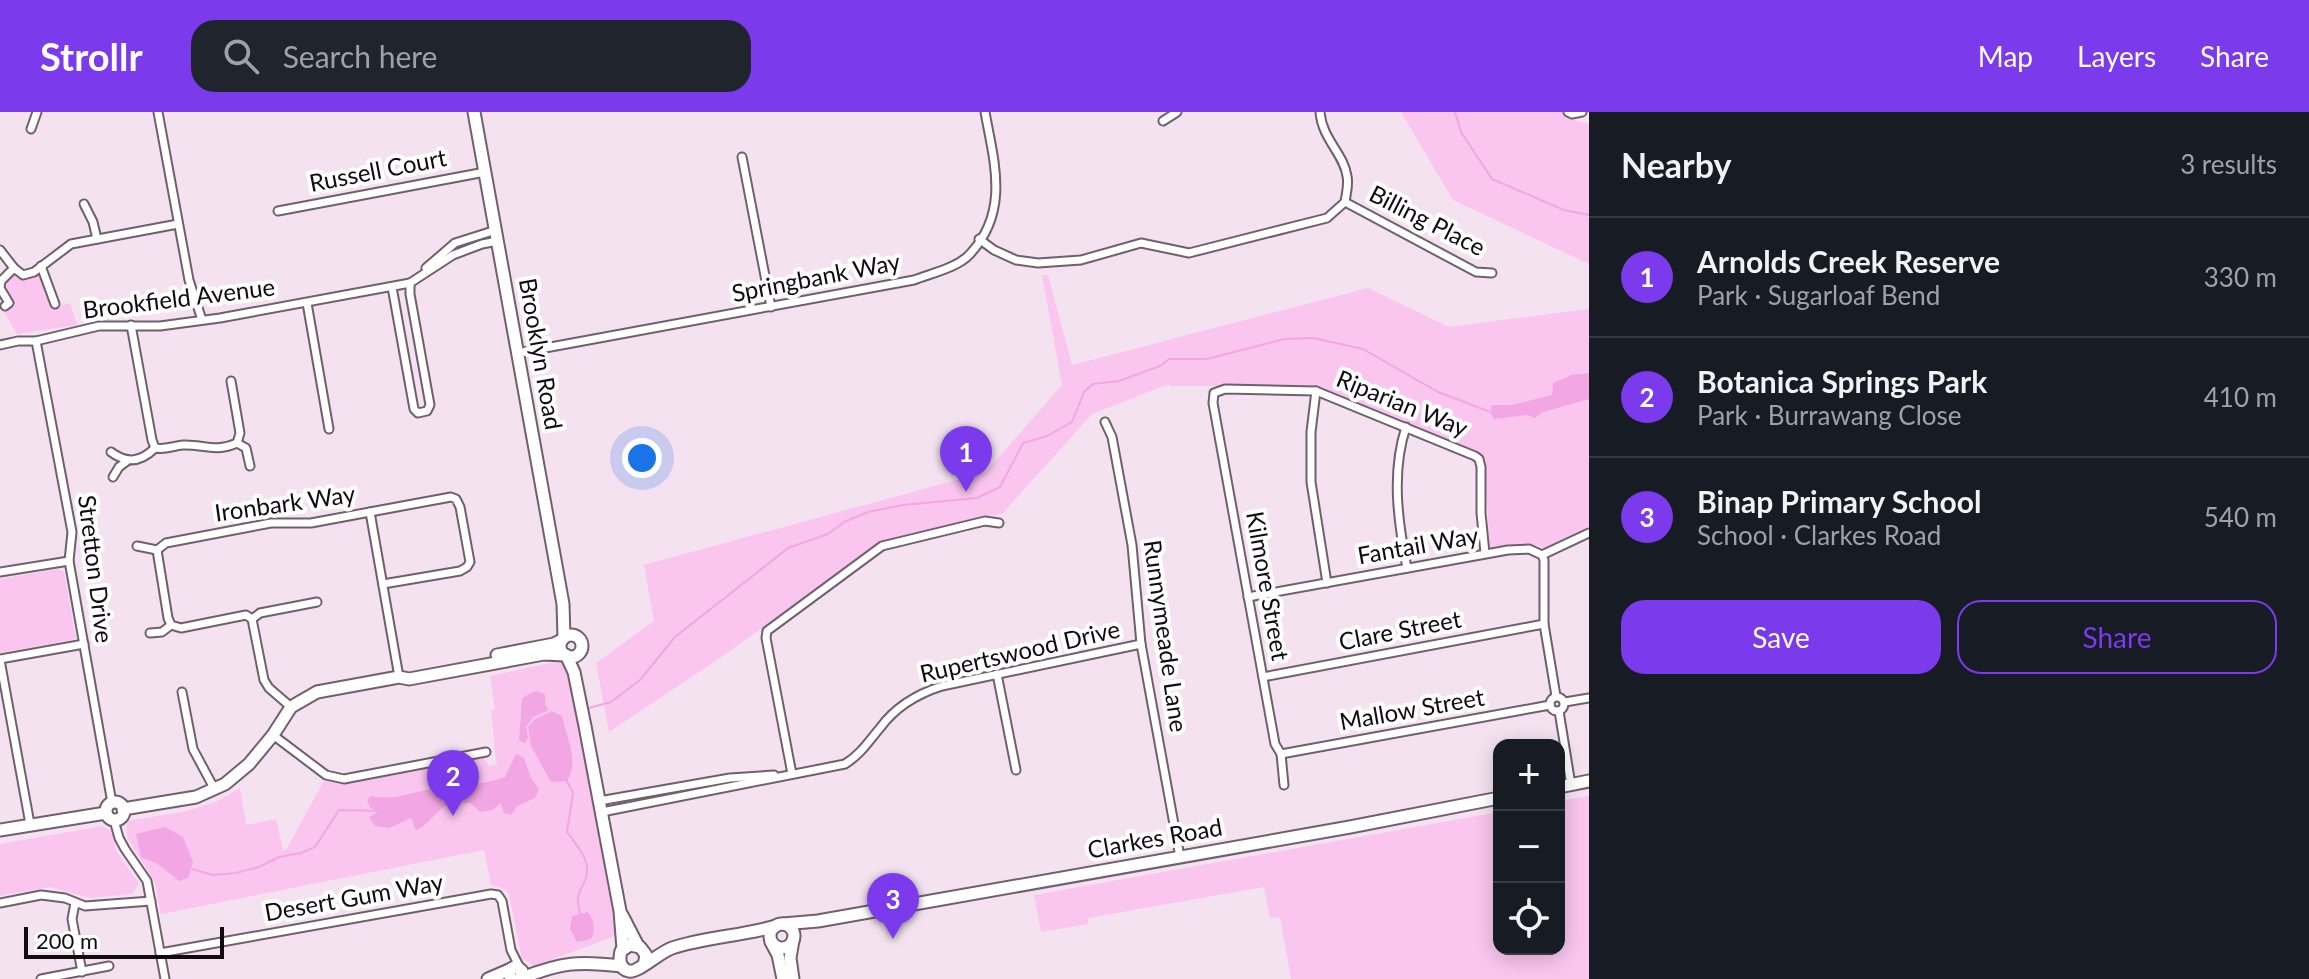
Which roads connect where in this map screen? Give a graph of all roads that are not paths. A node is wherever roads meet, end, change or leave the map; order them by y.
1 (37, 112) edge
2 (158, 112) edge
3 (474, 112) edge
4 (985, 112) edge
5 (1177, 112) edge
6 (1320, 112) edge
7 (1568, 112) edge
8 (1582, 112) edge
9 (1163, 121) dead end
10 (31, 129) dead end
11 (742, 157) dead end
12 (485, 172) junction
13 (1345, 202) junction
14 (84, 204) dead end
15 (278, 211) dead end
16 (178, 224) junction
17 (497, 236) junction
18 (465, 238) junction
19 (97, 239) junction
20 (979, 239) junction
21 (470, 247) junction
22 (0, 250) edge
23 (41, 266) junction
24 (14, 268) junction
25 (1492, 273) dead end
26 (410, 283) junction
27 (392, 287) junction
28 (307, 303) junction
29 (55, 304) dead end
30 (5, 306) dead end
31 (771, 307) junction
32 (202, 320) junction
33 (131, 325) junction
34 (36, 341) junction
35 (0, 345) edge
36 (518, 353) junction
37 (421, 356) junction
38 (405, 359) junction
39 (231, 381) dead end
40 (1316, 391) junction
41 (1214, 393) joint
42 (1105, 422) dead end
43 (1406, 427) junction
44 (329, 429) dead end
45 (237, 443) junction
46 (155, 448) junction
47 (111, 452) dead end
48 (127, 461) junction
49 (250, 466) dead end
50 (113, 477) dead end
51 (370, 512) junction
52 (999, 523) dead end
53 (1589, 533) edge
54 (137, 546) dead end
55 (157, 550) junction
56 (1485, 553) junction
57 (1542, 555) junction
58 (69, 561) junction
59 (1407, 568) junction
60 (0, 572) edge
61 (1327, 583) junction
62 (383, 584) junction
63 (1248, 597) junction
64 (317, 602) dead end
65 (563, 604) junction
66 (252, 619) junction
67 (1544, 624) junction
68 (171, 625) junction
69 (150, 633) dead end
70 (563, 639) junction
71 (579, 643) junction
72 (84, 644) junction
73 (1141, 644) junction
74 (566, 655) junction
75 (0, 659) edge
76 (997, 674) junction
77 (399, 677) junction
78 (1263, 677) junction
79 (578, 689) junction
80 (182, 692) dead end
81 (1556, 696) junction
82 (1589, 698) edge
83 (1565, 702) junction
84 (1550, 705) junction
85 (291, 707) junction
86 (1559, 711) junction
87 (273, 735) junction
88 (1561, 739) edge
89 (486, 752) dead end
90 (1281, 754) junction
91 (1016, 770) dead end
92 (792, 774) junction
93 (1589, 781) edge
94 (1284, 785) dead end
95 (1565, 786) edge
96 (681, 787) junction
97 (215, 790) junction
98 (683, 797) junction
99 (1493, 799) edge
100 (600, 806) junction
101 (111, 812) junction
102 (30, 824) junction
103 (0, 830) edge
104 (1180, 857) junction
105 (151, 901) junction
106 (0, 903) edge
107 (75, 903) junction
108 (620, 911) junction
109 (818, 921) junction
110 (779, 925) junction
111 (745, 933) junction
112 (793, 940) junction
113 (772, 943) junction
114 (639, 946) junction
115 (673, 948) junction
116 (622, 950) junction
117 (160, 953) junction
118 (589, 962) junction
119 (109, 966) dead end
120 (625, 971) edge
121 (641, 971) edge
122 (82, 972) junction
123 (517, 974) edge
124 (41, 979) edge
125 (165, 979) edge
126 (491, 979) edge
127 (783, 979) edge
128 (793, 979) edge

1 - 10 street
2 - 16 street
3 - 12 street, Brooklyn Road
4 - 20 street, Springbank Way
5 - 9 street
6 - 13 street
7 - 8 street
11 - 31 street
12 - 15 street, Russell Court
12 - 17 street, Brooklyn Road
13 - 20 street
13 - 25 street, Billing Place
14 - 19 street
16 - 19 street
16 - 32 street
17 - 18 street
17 - 21 street, Brookfield Avenue
17 - 36 street, Brooklyn Road
18 - 21 street
18 - 26 street
19 - 23 street
20 - 31 street, Springbank Way
21 - 26 street, Brookfield Avenue
22 - 24 street
23 - 24 street
23 - 29 street
24 - 30 street
26 - 27 street, Brookfield Avenue
26 - 37 street
27 - 28 street, Brookfield Avenue
27 - 38 street
28 - 32 street, Brookfield Avenue
28 - 44 street
31 - 36 street, Springbank Way
32 - 33 street, Brookfield Avenue
33 - 34 street, Brookfield Avenue
33 - 46 street
34 - 35 street, Brookfield Avenue
34 - 58 street, Stretton Drive
36 - 65 street, Brooklyn Road
37 - 38 street
37 - 38 street
39 - 45 street
40 - 41 street, Riparian Way
40 - 43 street, Riparian Way
40 - 61 street
41 - 63 street, Kilmore Street
42 - 73 street, Runnymeade Lane
43 - 56 street, Riparian Way
43 - 59 street
45 - 46 street
45 - 49 street
46 - 48 street
47 - 48 street
48 - 50 street
51 - 55 street, Ironbark Way
51 - 62 street, Ironbark Way
51 - 62 street
52 - 92 street
53 - 57 street
54 - 55 street, Ironbark Way
55 - 68 street
56 - 57 street, Fantail Way
56 - 59 street, Fantail Way
57 - 67 street
58 - 60 street
58 - 72 street, Stretton Drive
59 - 61 street, Fantail Way
61 - 63 street, Fantail Way
62 - 77 street, Ironbark Way
63 - 78 street, Kilmore Street
64 - 66 street
65 - 70 street, Brooklyn Road
65 - 71 street, Brooklyn Road
66 - 68 street
66 - 85 street
67 - 78 street, Clare Street
67 - 81 street
68 - 69 street
70 - 71 street
70 - 74 street
70 - 77 street
71 - 74 street
71 - 79 street, Brooklyn Road
72 - 75 street
72 - 101 street, Stretton Drive
73 - 76 street, Rupertswood Drive
73 - 104 street, Runnymeade Lane
74 - 77 street
74 - 79 street, Brooklyn Road
75 - 102 street
76 - 91 street
76 - 92 street, Rupertswood Drive
77 - 85 street
78 - 90 street, Kilmore Street
79 - 100 street, Brooklyn Road
80 - 97 street
81 - 83 street
81 - 84 street
82 - 83 street
83 - 86 street
84 - 86 street
84 - 90 street, Mallow Street
85 - 87 street
86 - 88 street
87 - 89 street
87 - 97 street
90 - 94 street, Kilmore Street
92 - 96 street, Rupertswood Drive
92 - 98 street, Rupertswood Drive
93 - 95 street
96 - 98 street
96 - 100 street, Rupertswood Drive
97 - 101 street
98 - 100 street, Rupertswood Drive
99 - 104 street, Clarkes Road
100 - 108 street, Brooklyn Road
101 - 102 street
101 - 105 street, Stretton Drive
102 - 103 street
104 - 109 street, Clarkes Road
105 - 107 street
105 - 117 street, Stretton Drive
106 - 107 street
107 - 122 street
108 - 114 street, Brooklyn Road
108 - 116 street, Brooklyn Road
109 - 110 street, Clarkes Road
109 - 112 street, Clarkes Road
110 - 111 street, Clarkes Road
110 - 112 street
110 - 113 street
111 - 113 street, Clarkes Road
111 - 115 street, Clarkes Road
112 - 113 street, Clarkes Road
112 - 128 street
113 - 127 street
114 - 115 street, Clarkes Road
114 - 116 street
114 - 121 street
115 - 121 street, Clarkes Road
116 - 118 street
116 - 120 street
117 - 123 street, Desert Gum Way
117 - 125 street, Stretton Drive
118 - 120 street
118 - 123 street
119 - 122 street
120 - 121 street
122 - 124 street
123 - 126 street

